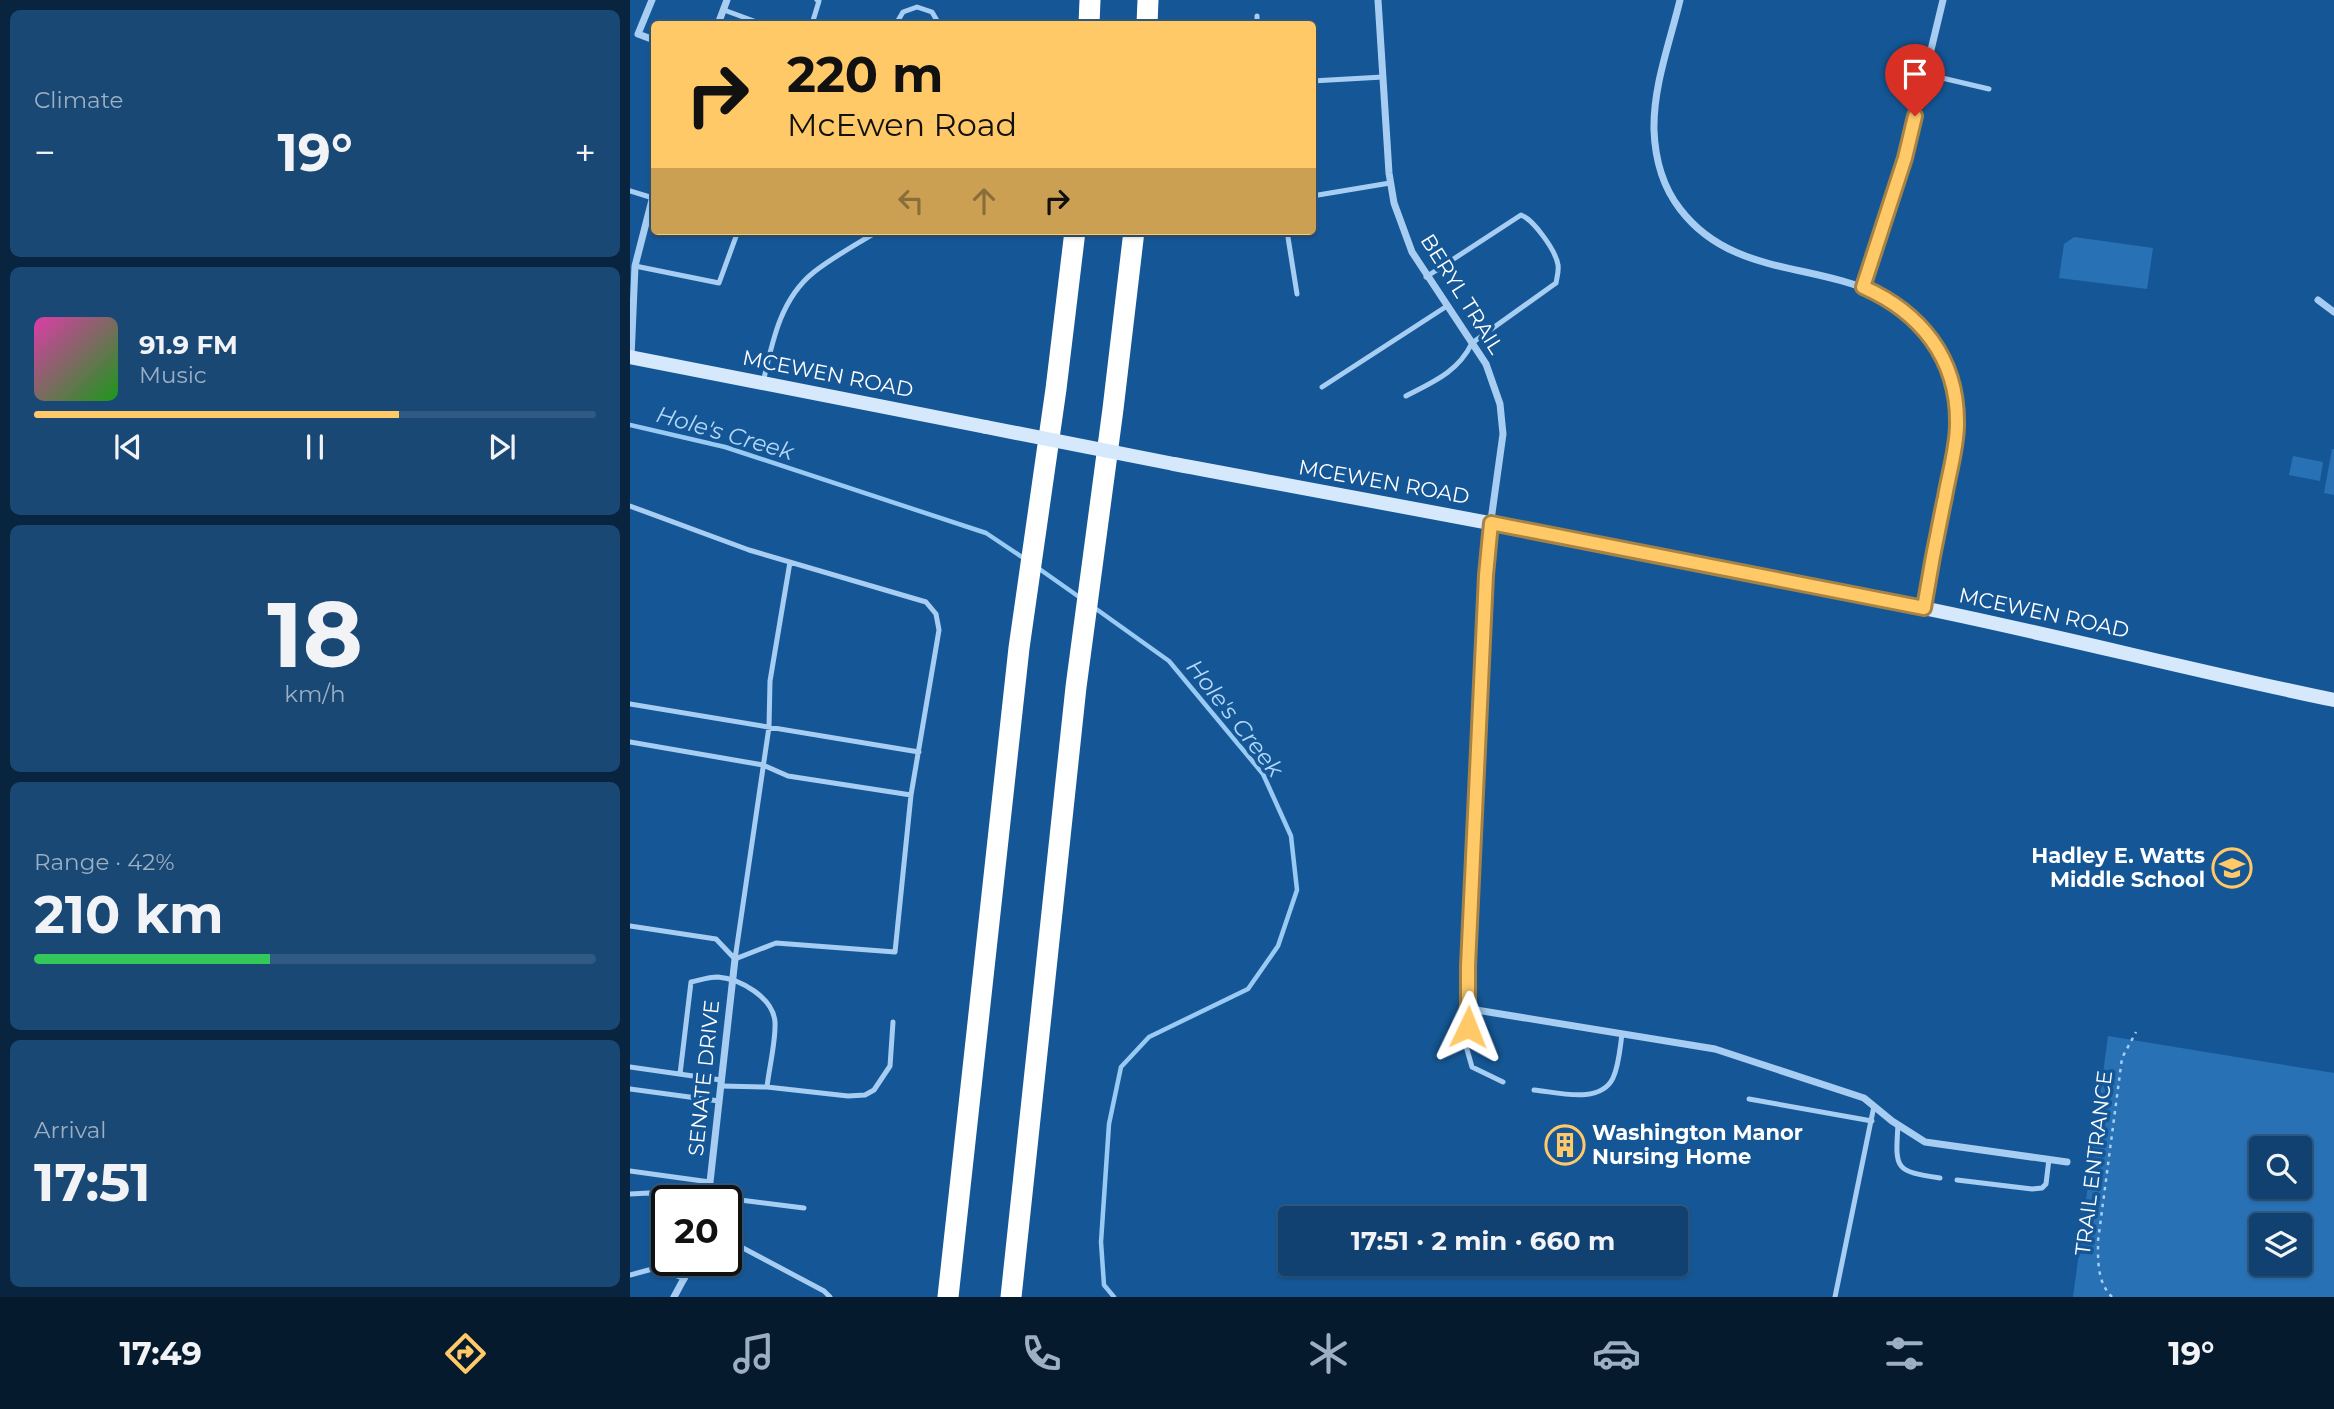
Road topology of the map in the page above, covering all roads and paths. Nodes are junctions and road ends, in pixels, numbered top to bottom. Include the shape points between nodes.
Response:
1 (652, 0) edge
2 (727, 0) edge
3 (817, 0) edge
4 (1090, 0) edge
5 (1148, 0) edge
6 (1378, 0) edge
7 (1680, 0) edge
8 (1943, 0) edge
9 (724, 10) junction
10 (1257, 16) dead end
11 (719, 21) edge
12 (754, 21) edge
13 (813, 21) edge
14 (898, 21) edge
15 (937, 21) edge
16 (1089, 21) edge
17 (1147, 21) edge
18 (1257, 21) edge
19 (651, 39) edge
20 (1925, 74) junction
21 (1383, 77) junction
22 (1316, 81) edge
23 (1989, 89) dead end
24 (1390, 183) junction
25 (630, 191) edge
26 (651, 194) edge
27 (1316, 195) edge
28 (651, 206) edge
29 (737, 235) edge
30 (872, 235) edge
31 (1074, 235) edge
32 (1134, 235) edge
33 (1288, 235) edge
34 (635, 266) junction
35 (632, 275) edge
36 (1426, 277) junction
37 (1863, 287) junction
38 (1297, 294) dead end
39 (2318, 300) dead end
40 (1447, 306) junction
41 (2334, 312) edge
42 (1472, 343) junction
43 (631, 357) edge
44 (763, 383) junction
45 (1322, 387) dead end
46 (1406, 396) dead end
47 (630, 506) edge
48 (1491, 523) junction
49 (790, 562) junction
50 (1924, 608) junction
51 (2334, 700) edge
52 (630, 704) edge
53 (769, 727) junction
54 (630, 742) edge
55 (919, 752) junction
56 (763, 765) junction
57 (911, 796) junction
58 (630, 926) edge
59 (735, 959) junction
60 (733, 979) junction
61 (1469, 1009) junction
62 (893, 1022) dead end
63 (2136, 1032) dead end
64 (1622, 1034) junction
65 (630, 1067) edge
66 (680, 1074) junction
67 (1503, 1082) dead end
68 (721, 1083) junction
69 (767, 1087) junction
70 (630, 1089) edge
71 (1534, 1090) dead end
72 (1749, 1099) dead end
73 (719, 1101) junction
74 (1874, 1106) junction
75 (1872, 1121) junction
76 (1898, 1125) junction
77 (2049, 1159) junction
78 (2067, 1161) dead end
79 (630, 1171) edge
80 (1940, 1178) dead end
81 (1957, 1180) dead end
82 (710, 1182) junction
83 (710, 1185) edge
84 (651, 1193) edge
85 (630, 1194) edge
86 (742, 1203) edge
87 (804, 1209) dead end
88 (742, 1248) edge
89 (630, 1275) edge
90 (686, 1276) edge
91 (685, 1279) junction
92 (674, 1297) edge
93 (830, 1297) edge
94 (948, 1297) edge
95 (1011, 1297) edge
96 (1835, 1297) edge
97 (2112, 1297) edge

1 - 19 street via 638,34
2 - 9 street
3 - 13 lane
4 - 16 highway
5 - 17 highway
6 - 21 street, BERYL TRAIL
7 - 37 street via 1659,84 1654,128 1661,172 1676,204 1702,233 1736,253
8 - 20 street
9 - 11 street
9 - 12 lane
10 - 18 lane
14 - 15 lane via 903,12 917,7 932,12
20 - 23 lane
20 - 37 street via 1905,158
21 - 22 lane
21 - 24 street, BERYL TRAIL
24 - 27 lane
24 - 36 street, BERYL TRAIL via 1401,228
25 - 26 lane
28 - 34 street
29 - 34 lane via 719,284
30 - 44 lane via 813,272 800,287 777,327
31 - 94 highway via 1019,648
32 - 95 highway via 1076,687
33 - 38 lane
34 - 35 street
35 - 43 street
36 - 40 street, BERYL TRAIL
36 - 42 lane via 1521,215 1537,227 1558,262 1556,283
37 - 50 street via 1900,306 1929,335 1950,374 1956,402 1955,444
39 - 41 street
40 - 42 street, BERYL TRAIL
40 - 45 lane
42 - 46 lane via 1465,358 1442,378
42 - 48 street, BERYL TRAIL via 1486,364 1500,404 1502,456
43 - 44 street, MCEWEN ROAD
44 - 48 street, MCEWEN ROAD, bridge
47 - 49 lane
48 - 50 street, MCEWEN ROAD
48 - 61 street, BERYL TRAIL
49 - 53 lane via 770,681
49 - 55 lane via 926,602 936,614 939,630
50 - 51 street, MCEWEN ROAD
52 - 53 lane
53 - 55 lane
53 - 56 lane
54 - 56 lane
55 - 57 lane
56 - 57 lane via 788,776
56 - 59 lane
57 - 59 lane via 895,952 776,943
58 - 59 lane via 716,939
59 - 60 street, SENATE DRIVE
60 - 66 lane via 691,982
60 - 68 street, SENATE DRIVE
60 - 69 lane via 759,995 775,1021
61 - 64 street
61 - 67 lane via 1466,1046 1472,1067
62 - 69 lane via 890,1066 874,1090 865,1095
63 - 97 path, TRAIL ENTRANCE via 2122,1058 2098,1241 2098,1269
64 - 71 lane via 1612,1082 1600,1091 1589,1095
64 - 74 street via 1715,1049 1864,1098
65 - 66 lane
66 - 68 lane
68 - 69 lane
68 - 73 street, SENATE DRIVE
70 - 73 lane
72 - 75 lane
73 - 82 street, SENATE DRIVE
74 - 75 lane
74 - 76 street
75 - 96 lane
76 - 77 street via 1925,1142
76 - 80 lane via 1896,1157 1903,1169
77 - 78 street
77 - 81 lane via 2042,1188
79 - 82 lane
82 - 83 street, SENATE DRIVE
84 - 85 lane
86 - 87 lane
88 - 93 lane
89 - 91 lane via 656,1268
90 - 91 street
91 - 92 street

